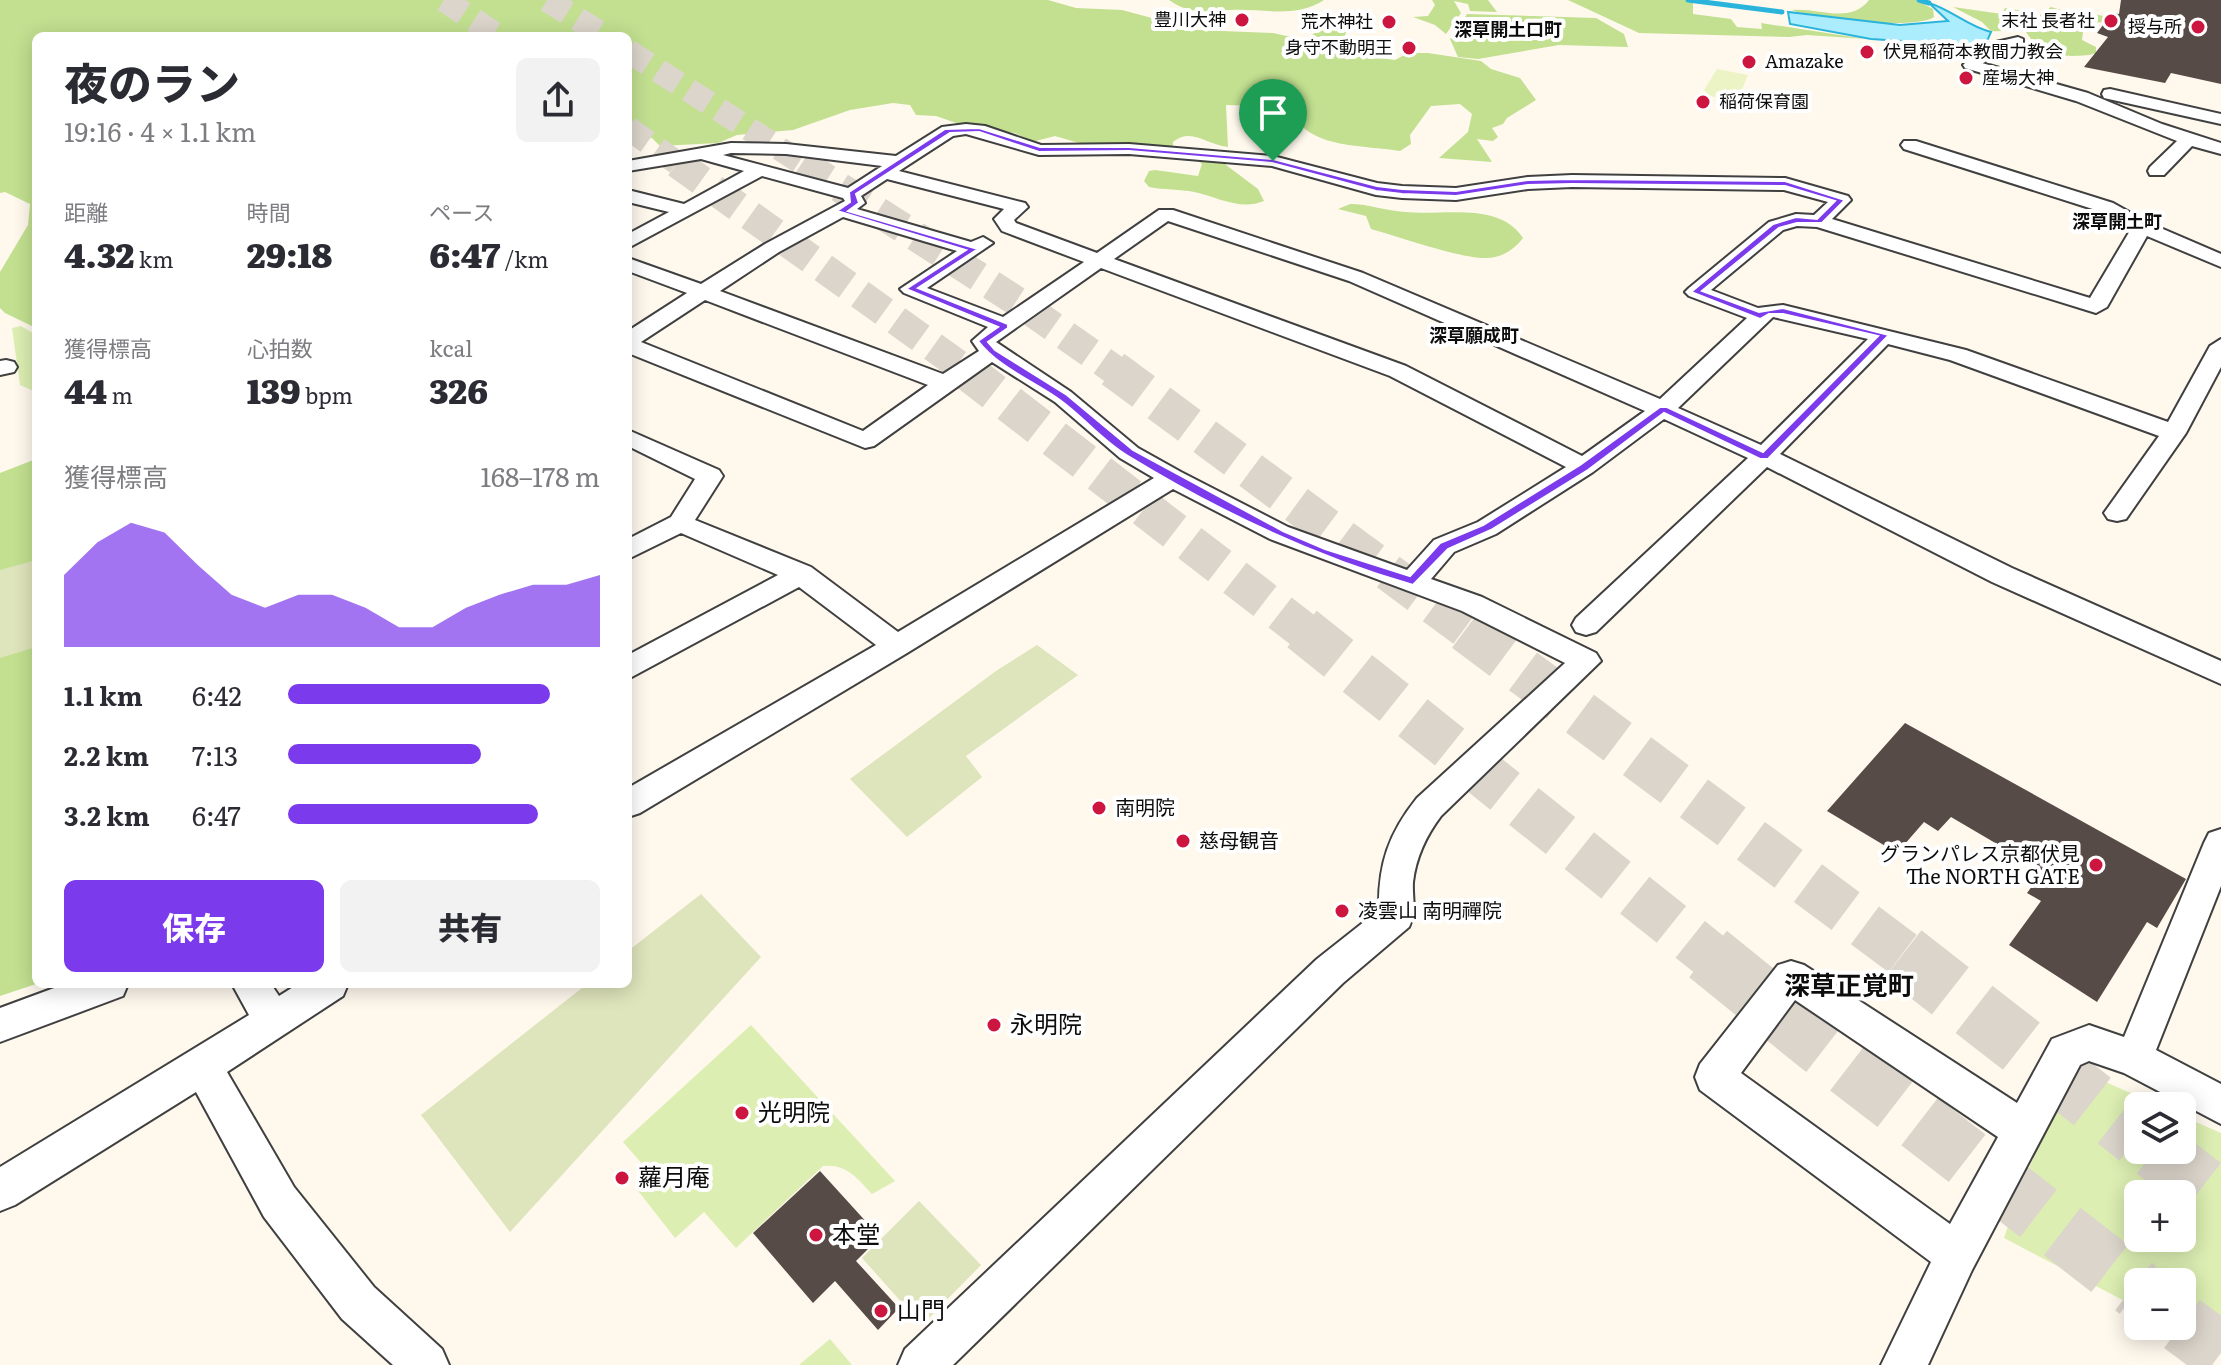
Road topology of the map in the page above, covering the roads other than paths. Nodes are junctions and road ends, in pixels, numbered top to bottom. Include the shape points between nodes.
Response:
1 (2018, 42) dead end
2 (2082, 97) junction
3 (2221, 119) edge
4 (2189, 139) junction
5 (1910, 145) dead end
6 (2221, 149) edge
7 (701, 152) junction
8 (632, 165) edge
9 (890, 167) junction
10 (760, 170) junction
11 (2157, 171) dead end
12 (632, 197) edge
13 (846, 202) junction
14 (687, 210) junction
15 (1819, 221) junction
16 (1009, 227) junction
17 (2142, 227) junction
18 (632, 240) edge
19 (973, 249) junction
20 (2219, 258) edge
21 (1099, 260) junction
22 (632, 266) edge
23 (705, 293) junction
24 (1760, 316) junction
25 (1005, 326) junction
26 (1885, 335) junction
27 (632, 340) edge
28 (632, 345) edge
29 (2221, 346) edge
30 (992, 352) junction
31 (945, 383) junction
32 (1663, 409) junction
33 (2174, 433) junction
34 (632, 439) edge
35 (1764, 456) junction
36 (1584, 467) junction
37 (1172, 478) junction
38 (2117, 513) dead end
39 (680, 523) junction
40 (632, 543) edge
41 (801, 574) junction
42 (1413, 581) junction
43 (1586, 625) dead end
44 (897, 646) junction
45 (632, 666) edge
46 (2221, 673) edge
47 (632, 802) edge
48 (2221, 843) edge
49 (99, 988) edge
50 (253, 988) edge
51 (324, 988) edge
52 (275, 1022) junction
53 (0, 1025) edge
54 (2134, 1058) junction
55 (203, 1066) junction
56 (2221, 1105) edge
57 (2024, 1131) junction
58 (0, 1190) edge
59 (1957, 1255) junction
60 (925, 1363) edge
61 (426, 1365) edge
62 (1904, 1365) edge

1 - 2 street via 1989,48 1971,65
2 - 3 street via 2104,92
2 - 4 street
4 - 6 street
4 - 11 street
5 - 17 street via 2106,207
7 - 8 street
7 - 9 street via 786,149
7 - 10 street
9 - 13 street
9 - 15 street via 948,131 979,130 1039,150 1129,149 1273,161 1402,192 1456,194 1572,181 1785,184 1841,200
9 - 16 street via 1018,207 1004,219
10 - 13 street
10 - 14 street
12 - 14 street
13 - 19 street
13 - 23 street
14 - 18 street
15 - 17 street via 2096,307
15 - 24 street via 1776,226 1696,292
16 - 19 street
16 - 21 street
17 - 20 street
19 - 25 street via 911,289
21 - 25 street
21 - 32 street via 1166,214 1356,277
21 - 36 street via 1398,371
22 - 23 street
23 - 27 street
23 - 31 street
24 - 26 street via 1783,311
24 - 32 street
25 - 30 street via 983,341
26 - 33 street via 1958,355
26 - 35 street
28 - 31 street via 865,441
29 - 33 street
30 - 31 street
30 - 37 street via 1063,397 1129,453
32 - 35 street
32 - 36 street
33 - 38 street
34 - 39 street via 710,476
35 - 43 street
35 - 46 street via 2002,575
36 - 42 street via 1487,528 1444,546
37 - 42 street via 1321,551
37 - 44 street
39 - 40 street
39 - 41 street
41 - 44 street
41 - 45 street
42 - 60 street via 1586,661 1440,796 1409,833 1396,882 1397,916 1330,971
44 - 47 street
48 - 54 street
49 - 53 street
50 - 52 street
51 - 52 street
52 - 55 street
54 - 56 street
54 - 57 street via 2089,1043 2066,1052
55 - 58 street
55 - 61 street via 279,1202 358,1303
57 - 59 street
57 - 59 street via 1791,977 1714,1077
59 - 62 street

